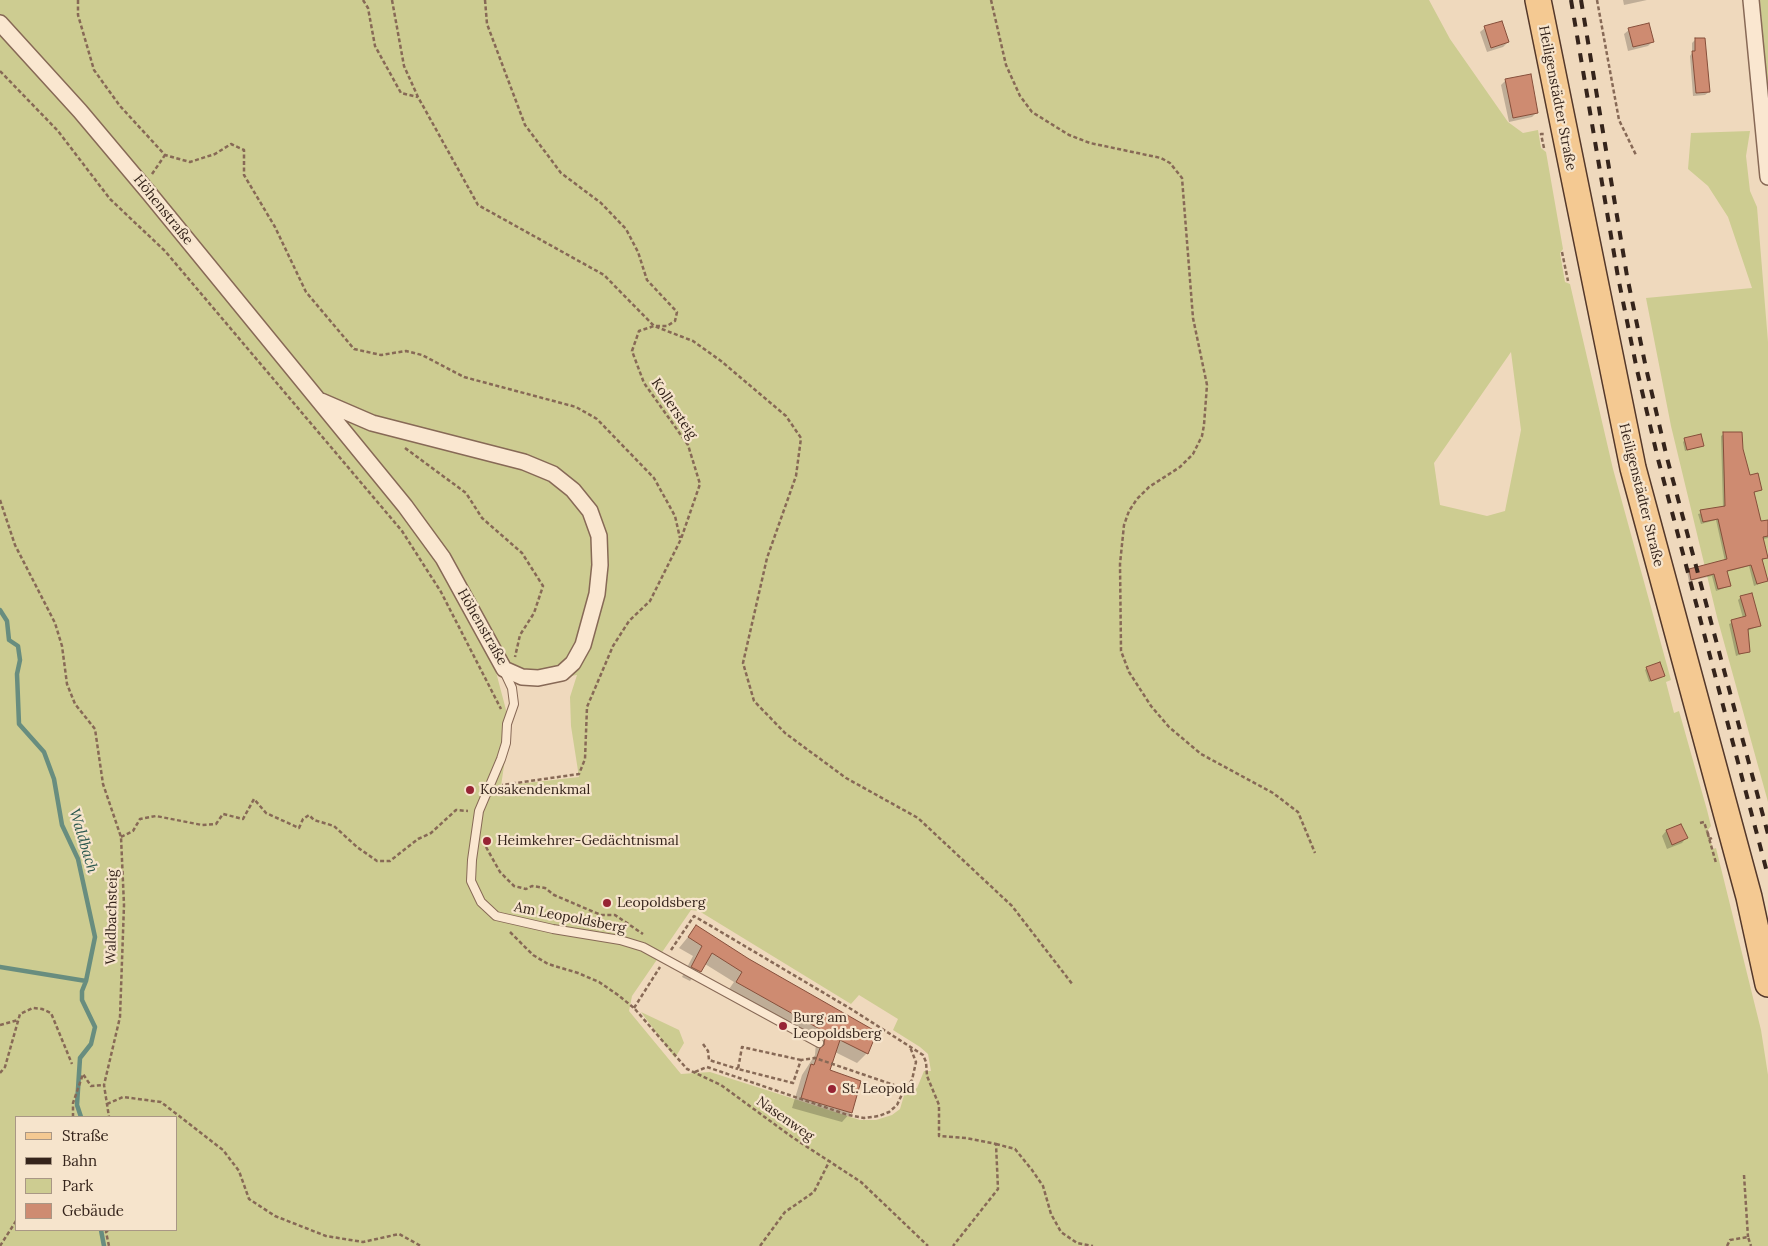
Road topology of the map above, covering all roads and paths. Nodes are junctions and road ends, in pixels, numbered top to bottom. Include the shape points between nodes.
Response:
1 (78, 0) edge
2 (363, 0) edge
3 (392, 0) edge
4 (485, 0) edge
5 (991, 0) edge
6 (1538, 0) edge
7 (1596, 0) edge
8 (1751, 0) edge
9 (0, 23) edge
10 (0, 71) edge
11 (418, 97) junction
12 (1544, 134) dead end
13 (1544, 148) dead end
14 (165, 155) junction
15 (1636, 155) dead end
16 (1768, 176) edge
17 (149, 193) junction
18 (1562, 252) dead end
19 (1568, 281) dead end
20 (654, 326) junction
21 (321, 401) junction
22 (398, 445) dead end
23 (0, 500) edge
24 (681, 539) junction
25 (504, 669) junction
26 (507, 724) junction
27 (490, 786) junction
28 (479, 811) junction
29 (1700, 823) dead end
30 (1707, 831) dead end
31 (121, 837) junction
32 (474, 845) junction
33 (1713, 849) dead end
34 (1315, 853) dead end
35 (1716, 863) dead end
36 (496, 916) junction
37 (689, 920) dead end
38 (646, 936) dead end
39 (1768, 984) edge
40 (1073, 985) dead end
41 (18, 1020) junction
42 (0, 1025) edge
43 (820, 1043) dead end
44 (703, 1044) dead end
45 (910, 1045) junction
46 (801, 1060) junction
47 (72, 1064) dead end
48 (738, 1070) junction
49 (695, 1072) junction
50 (0, 1073) edge
51 (104, 1085) junction
52 (894, 1085) dead end
53 (107, 1104) junction
54 (72, 1116) edge
55 (109, 1116) edge
56 (996, 1144) junction
57 (830, 1160) junction
58 (1744, 1175) dead end
59 (15, 1223) edge
60 (107, 1231) edge
61 (1748, 1237) junction
62 (0, 1246) edge
63 (109, 1246) edge
64 (420, 1246) edge
65 (760, 1246) edge
66 (928, 1246) edge
67 (953, 1246) edge
68 (1093, 1246) edge
69 (1727, 1246) edge
70 (1750, 1246) edge

1 - 14 path via 78,16 94,70 120,106
2 - 11 path via 368,8 376,46 401,93
3 - 11 path via 404,66
4 - 20 path, Kollersteig via 487,24 525,125 561,173 601,203 626,229 647,280 677,312 675,321 667,326
5 - 34 path via 1006,65 1020,96 1032,112 1090,143 1161,158 1170,163 1182,178 1193,318 1207,384 1204,425 1193,454 1137,499 1124,525 1120,564 1120,651 1129,672 1169,727 1201,754 1273,793 1298,812
6 - 39 main road, Heiligenstädter Straße via 1633,468 1749,897
7 - 15 path via 1619,120
8 - 16 street
9 - 17 street, Höhenstraße
10 - 26 path via 58,131 110,199 166,251 402,531 441,592
11 - 20 path via 478,205 604,275
12 - 13 path via 1541,134
14 - 17 path via 153,170
14 - 24 path via 190,162 215,154 231,144 244,150 244,175 275,227 306,292 354,349 381,354 406,351 422,355 464,377 576,407 597,419 654,478 675,516
17 - 21 street, Höhenstraße
18 - 19 path
20 - 24 path, Kollersteig via 639,331 632,351 644,383 688,445 700,484
20 - 40 path via 693,341 722,361 786,416 801,438 796,476 767,558 743,663 754,701 785,733 846,778 918,818 1012,906
21 - 25 street, Höhenstraße via 406,506 443,558
21 - 25 street, Höhenstraße via 372,423 524,462 553,474 573,490 590,511 599,536 600,565 597,594 583,645 573,663 562,673 538,678 522,677
22 - 25 path via 466,493 482,518 522,553 543,586 534,613 520,634 516,655
23 - 31 path, Waldbachsteig via 15,545 55,623 67,684 95,728 103,784
24 - 27 path, Kollersteig via 650,601 630,621 613,646 586,707 585,759 579,774
25 - 26 lane, Am Leopoldsberg via 514,704
26 - 27 lane, Am Leopoldsberg via 506,743
27 - 28 lane, Am Leopoldsberg
28 - 31 path via 456,810 431,833 390,861 377,860 334,826 314,820 309,815 303,819 300,828 266,813 254,800 243,819 224,814 216,824 202,825 156,816 140,819 133,831
28 - 32 lane, Am Leopoldsberg
29 - 30 path via 1704,822
31 - 51 path, Waldbachsteig via 124,905 120,1017
32 - 36 lane, Am Leopoldsberg via 471,881 474,891
32 - 38 path via 486,846 500,872 514,886 545,888 601,915 616,916
33 - 35 path
36 - 43 lane, Am Leopoldsberg via 643,947
36 - 49 path, Nasenweg via 533,955 548,964 599,982 634,1008 681,1064
37 - 45 path via 694,916
41 - 42 path
41 - 47 path via 20,1014 32,1008 51,1013
41 - 50 path via 6,1067
44 - 48 path via 709,1060
45 - 49 path via 916,1062 912,1080 897,1105 879,1116 864,1118 707,1068
45 - 56 path via 923,1055 927,1076 939,1105 940,1136
46 - 48 path via 793,1083
46 - 48 path via 742,1047
46 - 52 path via 815,1058
49 - 57 path, Nasenweg via 721,1085 792,1137
51 - 53 path, Waldbachsteig
51 - 54 path via 91,1086 83,1074
53 - 55 path, Waldbachsteig
53 - 64 path via 123,1097 161,1102 223,1150 239,1171 250,1199 275,1216 326,1236 363,1242 399,1234
56 - 67 path via 998,1189
56 - 68 path via 1015,1148 1032,1170 1043,1186 1062,1232 1077,1242
57 - 65 path via 814,1192 785,1212
57 - 66 path, Nasenweg via 861,1182
58 - 61 path
59 - 62 path
60 - 63 path
61 - 69 path via 1730,1240
61 - 70 path

